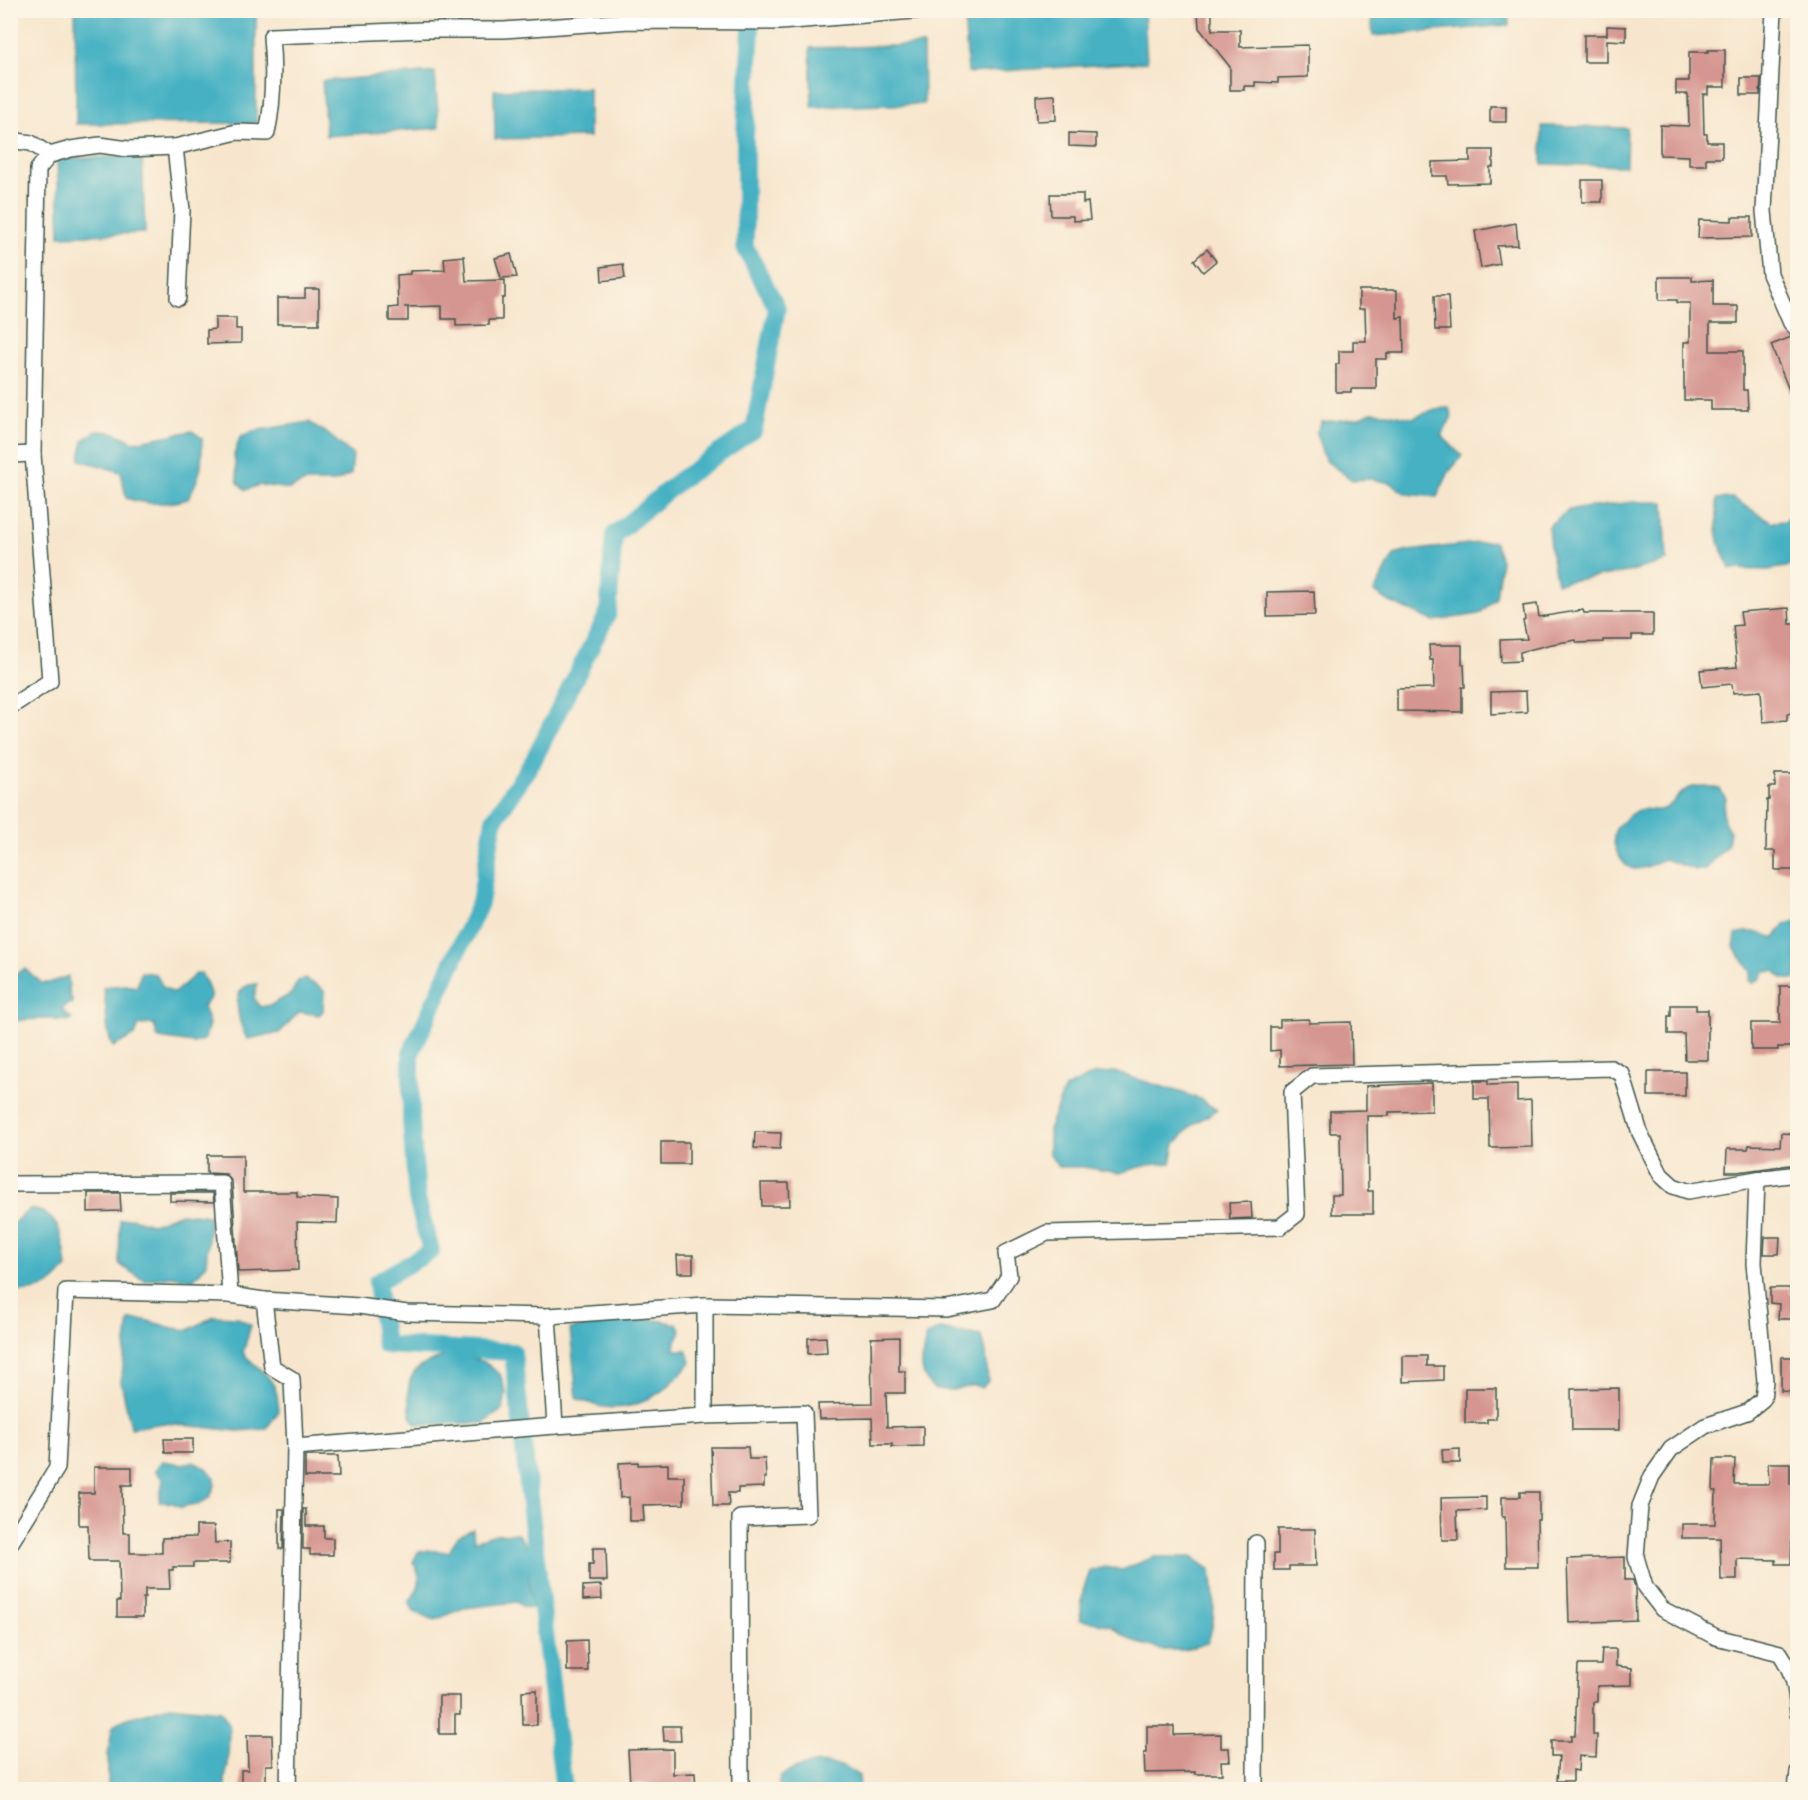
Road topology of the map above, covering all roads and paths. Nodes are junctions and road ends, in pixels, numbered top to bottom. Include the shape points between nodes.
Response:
1 (925, 10) edge
2 (1774, 10) edge
3 (10, 140) edge
4 (175, 147) junction
5 (50, 155) junction
6 (178, 298) dead end
7 (1797, 330) edge
8 (33, 454) junction
9 (10, 455) edge
10 (10, 707) edge
11 (1797, 1174) edge
12 (1757, 1179) junction
13 (10, 1184) edge
14 (230, 1294) junction
15 (264, 1300) junction
16 (705, 1305) junction
17 (548, 1316) junction
18 (705, 1416) junction
19 (555, 1426) junction
20 (295, 1446) junction
21 (1256, 1543) dead end
22 (10, 1544) edge
23 (1797, 1714) edge
24 (1797, 1767) edge
25 (1797, 1772) edge
26 (288, 1790) edge
27 (741, 1790) edge
28 (1255, 1790) edge
29 (1796, 1790) edge

1 - 4 street via 780,22 629,21 504,30 271,36 273,107 267,133 237,132
2 - 7 street via 1764,210 1770,274
3 - 5 street via 31,143
4 - 5 street via 128,149 100,145
4 - 6 street via 182,210
5 - 8 street via 38,169
8 - 9 street
8 - 10 street via 50,681
11 - 12 street
12 - 16 street via 1688,1191 1673,1186 1661,1175 1640,1133 1622,1074 1611,1068 1312,1076 1292,1092 1297,1214 1280,1227 1047,1233 1006,1253 1009,1276 993,1300 946,1309
12 - 23 street via 1754,1263 1765,1381 1763,1399 1747,1412 1705,1426 1671,1449 1652,1476 1640,1506 1636,1557 1645,1587 1662,1610 1716,1637 1780,1653 1791,1669
13 - 14 street via 222,1183
14 - 15 street
14 - 22 street via 66,1291 57,1468
15 - 17 street via 407,1313
15 - 20 street via 272,1367 292,1379
16 - 17 street
16 - 18 street
17 - 19 street
18 - 19 street
18 - 27 street via 804,1413 808,1515 740,1518
19 - 20 street
20 - 26 street
21 - 28 street
24 - 25 street
25 - 29 street

